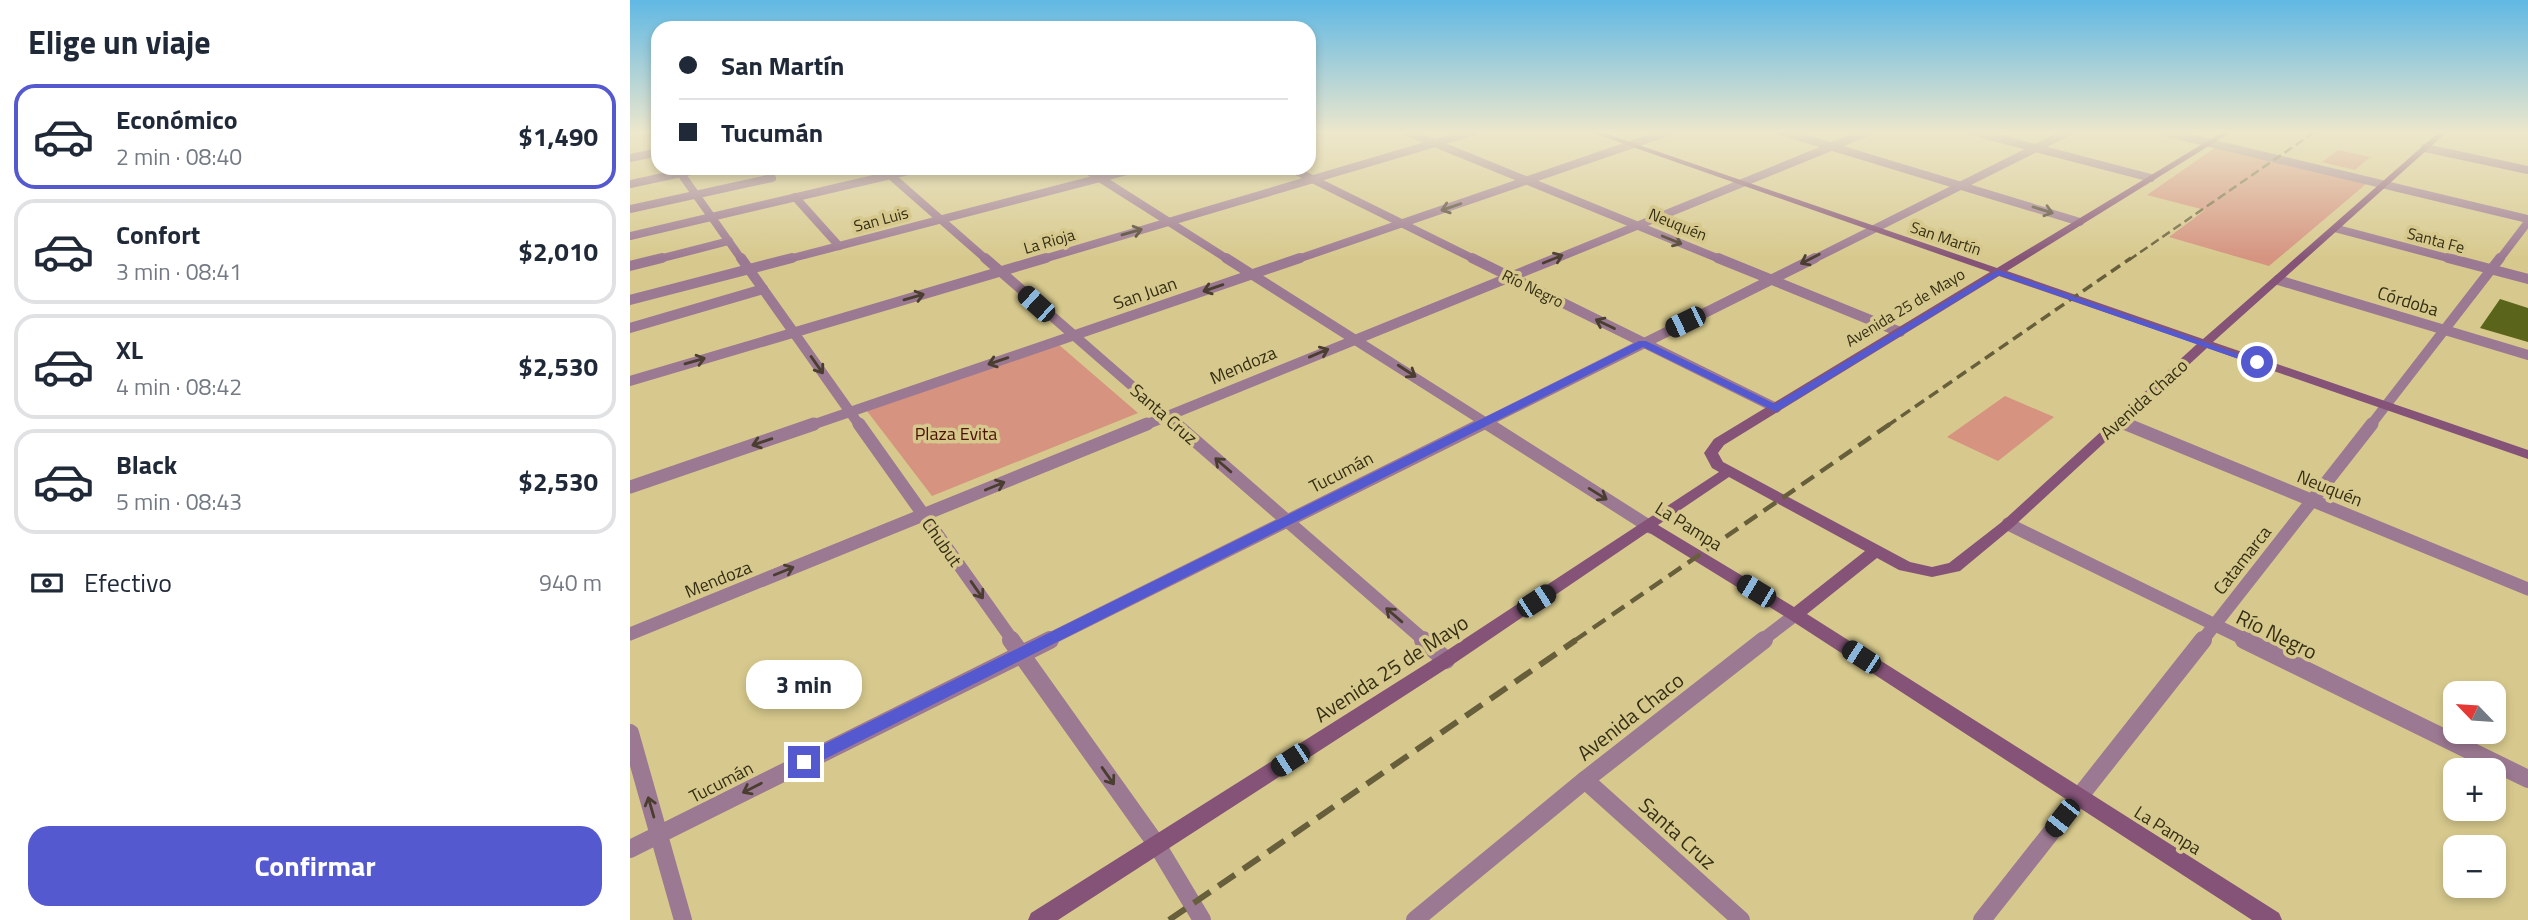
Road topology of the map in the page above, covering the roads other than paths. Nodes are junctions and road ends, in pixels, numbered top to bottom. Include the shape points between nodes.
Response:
1 (1330, 174) edge
2 (1510, 174) edge
3 (1543, 174) edge
4 (1716, 174) edge
5 (1763, 174) edge
6 (1923, 174) edge
7 (1982, 174) edge
8 (2135, 174) edge
9 (2158, 174) edge
10 (2342, 174) edge
11 (2395, 174) edge
12 (664, 175) edge
13 (682, 175) edge
14 (890, 175) joint
15 (1095, 175) edge
16 (1112, 175) edge
17 (1305, 175) edge
18 (772, 178) dead end
19 (1100, 178) junction
20 (2151, 178) junction
21 (1313, 179) junction
22 (1525, 180) junction
23 (1741, 183) junction
24 (630, 184) edge
25 (2384, 184) junction
26 (1959, 185) junction
27 (696, 194) junction
28 (795, 197) junction
29 (630, 209) edge
30 (712, 217) junction
31 (938, 220) junction
32 (2528, 220) edge
33 (1170, 221) junction
34 (2080, 222) junction
35 (1402, 224) junction
36 (1636, 225) junction
37 (1871, 229) junction
38 (2338, 229) junction
39 (630, 236) edge
40 (729, 241) junction
41 (838, 246) junction
42 (630, 266) edge
43 (749, 269) junction
44 (2493, 270) junction
45 (1000, 271) junction
46 (1998, 272) junction
47 (1254, 274) junction
48 (1508, 276) junction
49 (1769, 279) junction
50 (2528, 279) edge
51 (2278, 280) junction
52 (763, 289) junction
53 (630, 300) edge
54 (630, 328) edge
55 (2442, 329) junction
56 (794, 332) junction
57 (1899, 332) junction
58 (1072, 336) junction
59 (1355, 338) junction
60 (1643, 343) junction
61 (2205, 344) junction
62 (2528, 355) edge
63 (630, 381) edge
64 (2385, 406) junction
65 (1776, 408) junction
66 (850, 411) junction
67 (1167, 416) junction
68 (2119, 421) junction
69 (1484, 422) junction
70 (2528, 455) edge
71 (1729, 471) junction
72 (630, 487) edge
73 (2313, 500) junction
74 (923, 515) junction
75 (1286, 521) junction
76 (2008, 524) junction
77 (1650, 527) junction
78 (1876, 551) junction
79 (2528, 589) edge
80 (1795, 615) junction
81 (2214, 626) junction
82 (630, 634) edge
83 (1021, 653) junction
84 (1446, 660) junction
85 (630, 733) edge
86 (2528, 779) edge
87 (1585, 780) junction
88 (2078, 797) junction
89 (659, 834) junction
90 (1157, 845) junction
91 (630, 849) edge
92 (683, 920) edge
93 (1039, 920) edge
94 (1202, 920) edge
95 (1415, 920) edge
96 (1741, 920) edge
97 (1982, 920) edge
98 (2271, 920) edge

1 - 21 street, La Rioja
2 - 22 street, Neuquén
3 - 22 street, San Juan
4 - 23 street, San Martín
5 - 23 street, Mendoza
6 - 26 street
7 - 26 street, Tucumán
8 - 20 street
9 - 20 street, Avenida 25 de Mayo
10 - 25 street
11 - 25 street, Avenida Chaco
12 - 24 street
13 - 27 street, Chubut
14 - 28 street
14 - 31 street, Santa Cruz
15 - 19 street, La Pampa
16 - 19 street, San Luis
17 - 21 street, Río Negro
18 - 27 street
19 - 31 street, San Luis
19 - 33 street, La Pampa
20 - 34 street, Avenida 25 de Mayo
21 - 33 street, La Rioja
21 - 35 street, Río Negro
22 -> 35 street, San Juan
22 - 36 street, Neuquén
23 - 36 street, Mendoza
23 - 37 street, San Martín
25 - 32 street
25 - 38 street, Avenida Chaco
26 -> 34 street
26 - 37 street, Tucumán
27 - 29 street
27 - 30 street, Chubut
28 - 30 street
28 - 41 street
30 - 39 street
30 - 40 street, Chubut
31 - 41 street, San Luis
31 - 45 street, Santa Cruz
32 - 44 street, Catamarca
45 -> 33 street, La Rioja
33 - 47 street, La Pampa
34 - 46 street, Avenida 25 de Mayo
35 - 47 street, San Juan
35 - 48 street, Río Negro
48 -> 36 street, Mendoza
36 -> 49 street, Neuquén
37 - 46 street, San Martín
37 -> 49 street, Tucumán
38 - 44 street, Santa Fe
38 - 51 street, Avenida Chaco
40 - 42 street
40 - 43 street, Chubut
41 - 43 street, San Luis
43 - 52 street, Chubut
43 - 53 street, San Luis
44 - 50 street, Santa Fe
44 - 55 street, Catamarca
56 -> 45 street, La Rioja
45 - 58 street, Santa Cruz
46 - 57 street, Avenida 25 de Mayo
46 - 61 street, San Martín
47 -> 58 street, San Juan
47 - 59 street, La Pampa
48 - 59 street, Mendoza
60 -> 48 street, Río Negro
49 - 57 street, Neuquén
49 - 60 street, Tucumán
51 - 55 street, Córdoba
51 - 61 street, Avenida Chaco
52 - 54 street
52 - 56 street, Chubut
55 - 62 street, Córdoba
55 - 64 street, Catamarca
63 -> 56 street, La Rioja
56 -> 66 street, Chubut
57 - 65 street, Avenida 25 de Mayo
58 -> 66 street, San Juan
58 - 67 street, Santa Cruz
67 -> 59 street, Mendoza
59 -> 69 street, La Pampa
60 - 65 street, Río Negro
60 - 69 street, Tucumán
61 - 64 street, San Martín
61 - 68 street, Avenida Chaco
64 - 70 street, San Martín
64 - 73 street, Catamarca
65 - 71 street, Avenida 25 de Mayo via 1719,442 1711,453 1717,465
66 -> 72 street, San Juan
66 - 74 street, Chubut
74 -> 67 street, Mendoza
75 -> 67 street, Santa Cruz
68 - 73 street, Neuquén
68 - 76 street, Avenida Chaco
69 - 75 street, Tucumán
69 -> 77 street, La Pampa
71 - 77 street, Avenida 25 de Mayo
71 - 78 street
73 - 79 street, Neuquén
73 - 81 street, Catamarca
82 -> 74 street, Mendoza
74 -> 83 street, Chubut
75 - 83 street, Tucumán
84 -> 75 street, Santa Cruz
76 - 78 street, Avenida Chaco via 1954,567 1931,572 1905,566
76 - 81 street, Río Negro
77 - 80 street, La Pampa
77 - 84 street, Avenida 25 de Mayo
78 - 80 street, Avenida Chaco
80 - 87 street, Avenida Chaco
80 - 88 street, La Pampa
81 - 86 street, Río Negro
81 - 88 street, Catamarca
83 -> 89 street, Tucumán
83 -> 90 street, Chubut
84 - 90 street, Avenida 25 de Mayo
89 -> 85 street
87 - 95 street, Avenida Chaco
87 - 96 street, Santa Cruz
88 - 97 street, Catamarca
88 - 98 street, La Pampa
89 - 91 street, Tucumán
89 - 92 street
90 - 93 street, Avenida 25 de Mayo
90 - 94 street, Chubut

